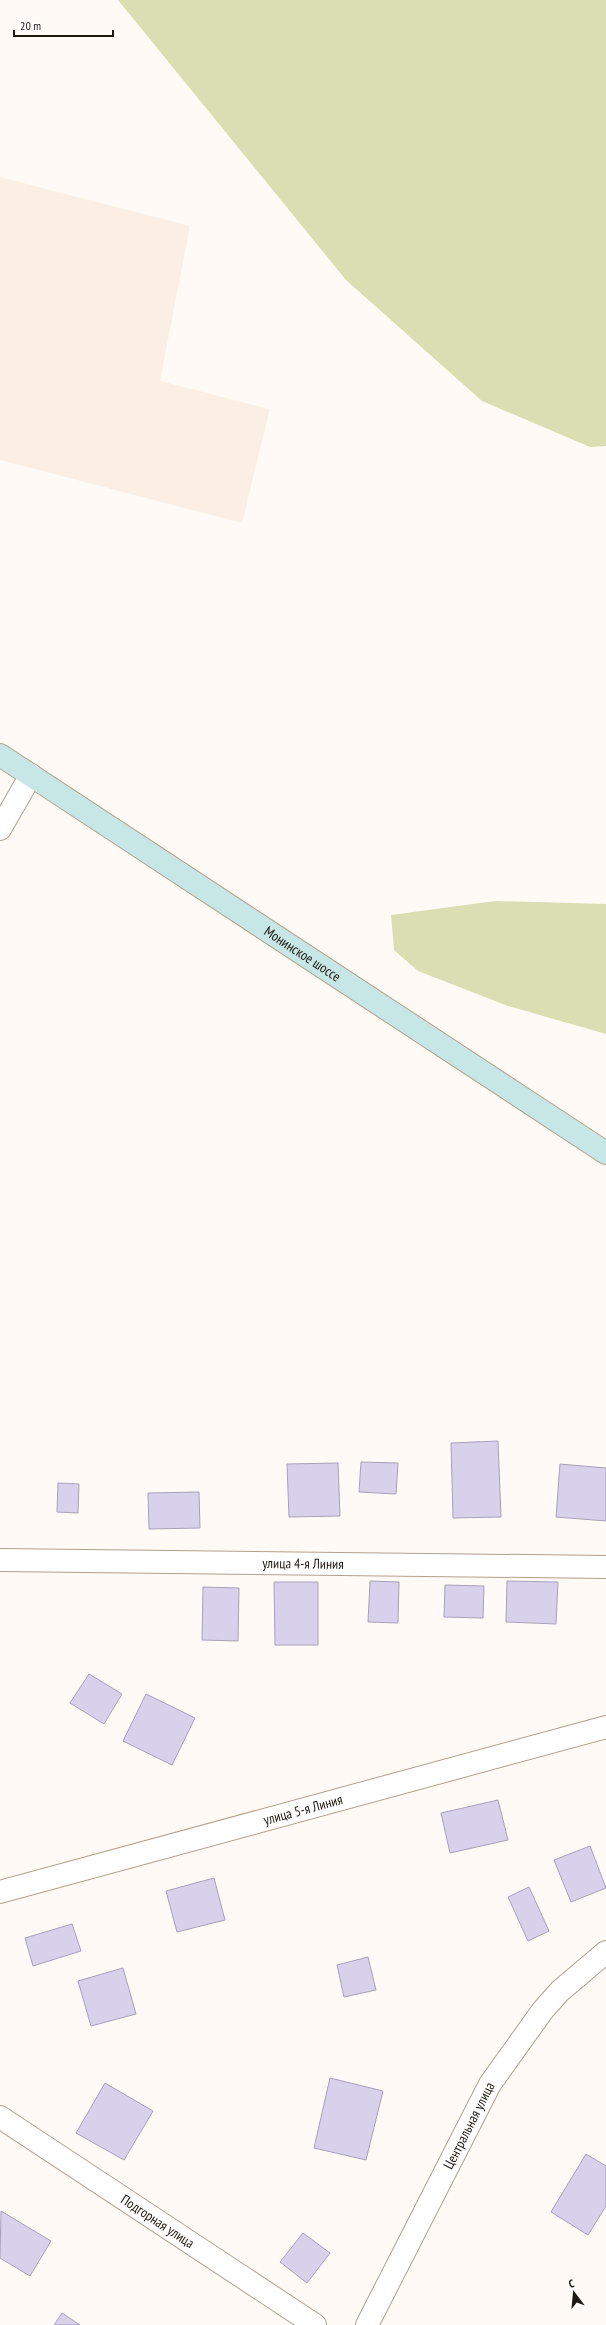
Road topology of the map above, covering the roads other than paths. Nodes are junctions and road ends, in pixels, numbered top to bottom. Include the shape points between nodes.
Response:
1 (0, 755) edge
2 (31, 775) junction
3 (0, 829) edge
4 (606, 1153) edge
5 (0, 1560) edge
6 (606, 1567) edge
7 (606, 1727) edge
8 (0, 1892) edge
9 (606, 1952) edge
10 (0, 2117) edge
11 (315, 2325) edge
12 (367, 2325) edge

1 - 2 main road, Монинское шоссе
2 - 3 street
2 - 4 main road, Монинское шоссе
5 - 6 street, улица 4-я Линия
7 - 8 street, улица 5-я Линия
9 - 12 street, Центральная улица via 566,1986 543,2010 490,2084
10 - 11 street, Подгорная улица

